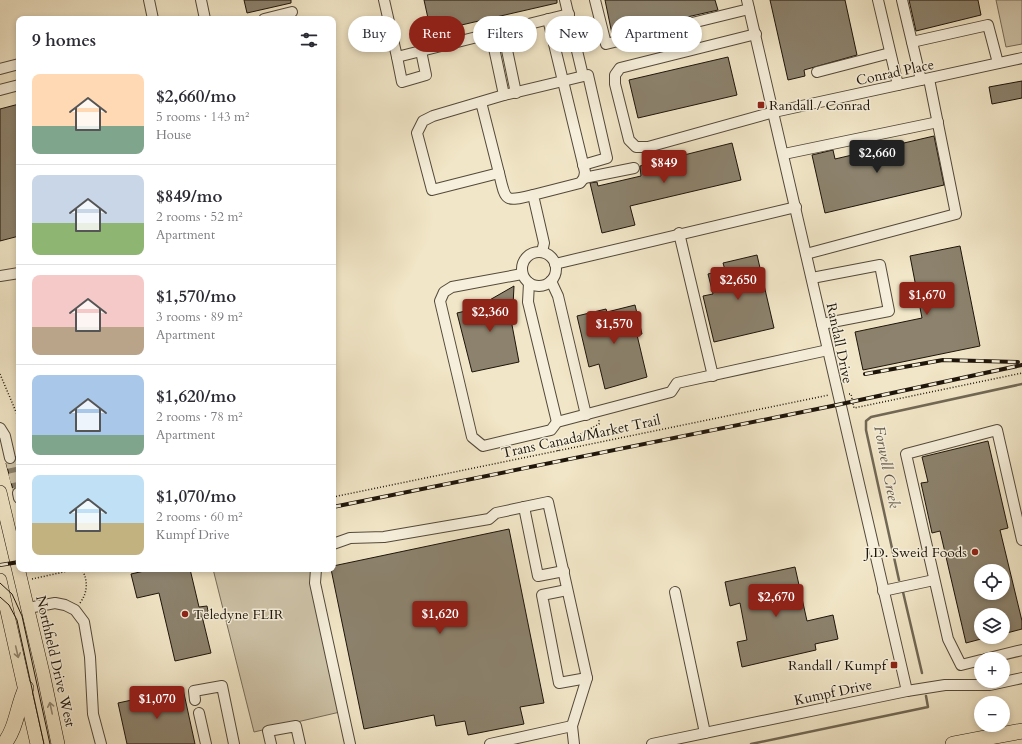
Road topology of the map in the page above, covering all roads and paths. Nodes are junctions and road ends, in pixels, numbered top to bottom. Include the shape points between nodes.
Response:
1 (149, 0) edge
2 (201, 0) edge
3 (384, 0) edge
4 (565, 0) edge
5 (595, 0) edge
6 (878, 0) edge
7 (902, 0) edge
8 (748, 4) edge
9 (292, 12) dead end
10 (569, 14) junction
11 (152, 16) edge
12 (204, 16) edge
13 (276, 16) edge
14 (562, 16) edge
15 (756, 34) junction
16 (912, 42) junction
17 (416, 52) edge
18 (420, 52) edge
19 (495, 52) edge
20 (507, 52) edge
21 (555, 52) edge
22 (890, 54) junction
23 (397, 57) junction
24 (1022, 58) edge
25 (998, 64) junction
26 (16, 65) edge
27 (0, 69) edge
28 (816, 72) dead end
29 (583, 76) junction
30 (925, 80) junction
31 (562, 81) junction
32 (898, 85) junction
33 (16, 86) edge
34 (0, 90) edge
35 (516, 93) junction
36 (504, 95) junction
37 (481, 102) junction
38 (774, 112) junction
39 (938, 122) junction
40 (784, 154) junction
41 (583, 165) junction
42 (634, 168) dead end
43 (499, 173) junction
44 (584, 178) junction
45 (533, 195) junction
46 (796, 207) junction
47 (679, 233) junction
48 (542, 252) junction
49 (806, 254) junction
50 (555, 264) junction
51 (16, 273) edge
52 (522, 274) junction
53 (0, 276) edge
54 (812, 278) junction
55 (551, 281) junction
56 (529, 283) junction
57 (822, 324) junction
58 (828, 350) junction
59 (1022, 373) edge
60 (0, 374) edge
61 (712, 376) junction
62 (832, 394) dead end
63 (851, 394) dead end
64 (599, 411) junction
65 (16, 412) edge
66 (586, 415) junction
67 (557, 422) junction
68 (0, 428) edge
69 (558, 451) junction
70 (10, 458) tunnel mouth
71 (0, 492) edge
72 (336, 496) edge
73 (524, 507) junction
74 (5, 539) edge
75 (1022, 540) edge
76 (336, 543) edge
77 (564, 571) junction
78 (64, 572) edge
79 (83, 572) edge
80 (316, 572) edge
81 (0, 580) edge
82 (30, 580) dead end
83 (934, 580) junction
84 (567, 590) junction
85 (883, 591) junction
86 (675, 592) dead end
87 (28, 608) junction
88 (75, 610) junction
89 (4, 616) edge
90 (1022, 650) edge
91 (1010, 653) edge
92 (974, 662) edge
93 (587, 678) junction
94 (1022, 678) edge
95 (26, 688) junction
96 (906, 691) junction
97 (195, 700) dead end
98 (199, 713) dead end
99 (572, 726) junction
100 (1022, 731) edge
101 (705, 733) junction
102 (4, 744) edge
103 (37, 744) edge
104 (58, 744) edge
105 (101, 744) edge
106 (206, 744) edge
107 (234, 744) edge
108 (270, 744) edge
109 (300, 744) edge
110 (350, 744) edge
111 (490, 744) edge
112 (574, 744) edge
113 (652, 744) edge
114 (953, 744) edge

1 - 11 street
2 - 12 street
3 - 23 street
4 - 10 street
5 - 8 street via 606,44
6 - 22 street
7 - 16 street
8 - 15 street, Randall Drive
9 - 13 street
10 - 14 street
10 - 29 street
15 - 38 street, Randall Drive
15 - 38 street, Conrad Place via 620,68 615,75 615,84 629,140 636,147 648,147
16 - 25 street via 988,25
16 - 30 street
17 - 23 street
18 - 23 street via 426,75 402,82
19 - 36 street
20 - 35 street
21 - 31 street
22 - 28 street
22 - 32 street
24 - 25 street, Conrad Place
25 - 30 street, Conrad Place
26 - 27 street
29 - 31 street
29 - 41 street via 588,75 607,158
30 - 32 street, Conrad Place
30 - 39 street
31 - 35 street
31 - 41 street
32 - 38 street, Conrad Place
33 - 34 street
35 - 36 street
36 - 37 street
37 - 43 street
37 - 43 street via 424,121 417,133 422,154 432,190
38 - 40 street, Randall Drive
39 - 40 street
39 - 49 street via 956,214
40 - 46 street, Randall Drive
41 - 44 street
42 - 44 street
43 - 45 street via 507,198 511,200
44 - 45 street via 580,182
45 - 48 street via 544,243
46 - 47 street
46 - 49 street, Randall Drive
47 - 50 street
47 - 61 street
48 - 50 street via 548,254
48 - 52 street via 535,252 526,257
49 - 54 street, Randall Drive
50 - 55 street via 556,273
51 - 53 street
52 - 56 street
52 - 67 street via 452,287 444,292 440,301 472,437 483,446 551,430
54 - 57 street, Randall Drive
54 - 57 street via 880,265 889,311
55 - 56 street via 541,286
55 - 66 street via 558,296
56 - 67 street via 528,302
57 - 58 street, Randall Drive
58 - 61 street
58 - 85 street, Randall Drive
59 - 63 path via 854,408
60 - 65 path
61 - 64 street via 677,383 671,392
62 - 69 path, Trans Canada/Market Trail
64 - 66 street
64 - 69 path via 599,424 570,440 558,442
66 - 67 street
68 - 70 street via 5,436
69 - 72 path, Trans Canada/Market Trail
71 - 74 main road, Northfield Drive West
73 - 76 street via 496,513 489,519 384,537 350,538
73 - 77 street via 548,502
73 - 77 street via 538,576
74 - 87 main road, Northfield Drive West
75 - 83 street via 997,430 906,454
77 - 84 street
78 - 82 path
79 - 88 path via 87,588 85,597
80 - 110 street via 315,583
81 - 89 main road
83 - 85 street
83 - 92 street via 948,639 961,665
84 - 93 street
84 - 93 street via 542,595 559,683
85 - 96 street, Randall Drive
86 - 101 street
87 - 88 street via 55,603
104 -> 87 main road, Northfield Drive West
88 - 105 street via 84,622 90,657 93,714
89 -> 95 main road
90 - 91 street
93 - 99 street
94 - 96 street, Kumpf Drive via 990,685 945,685
95 - 102 highway via 19,704 16,721
95 - 103 main road
96 - 101 street, Kumpf Drive
97 - 107 street via 194,691 222,686
98 - 106 street
99 - 111 street
99 - 112 street
100 - 114 highway
101 - 113 street, Kumpf Drive
108 - 109 street via 268,731 296,726

